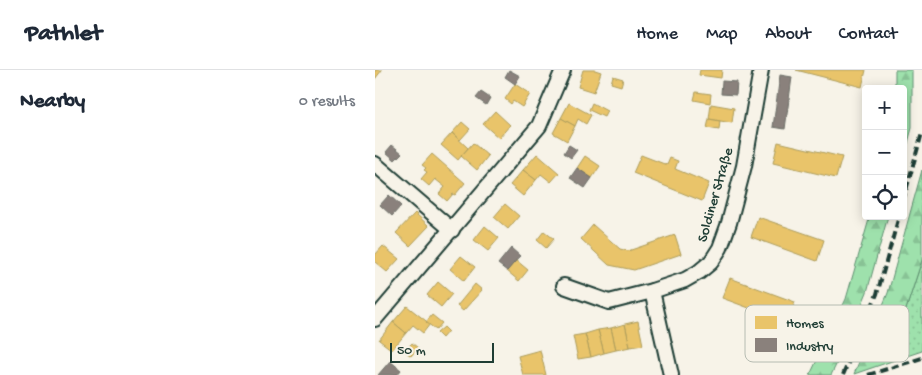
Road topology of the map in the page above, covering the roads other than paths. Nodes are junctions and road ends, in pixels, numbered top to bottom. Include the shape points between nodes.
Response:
1 (563, 70) edge
2 (761, 70) edge
3 (375, 164) edge
4 (452, 230) junction
5 (564, 286) dead end
6 (652, 292) junction
7 (375, 319) edge
8 (671, 375) edge

1 - 4 street via 539,126
2 - 6 street, Soldiner Straße via 744,166 720,248 699,272
3 - 4 street
4 - 7 street
5 - 6 street, Soldiner Straße via 609,302
6 - 8 street

